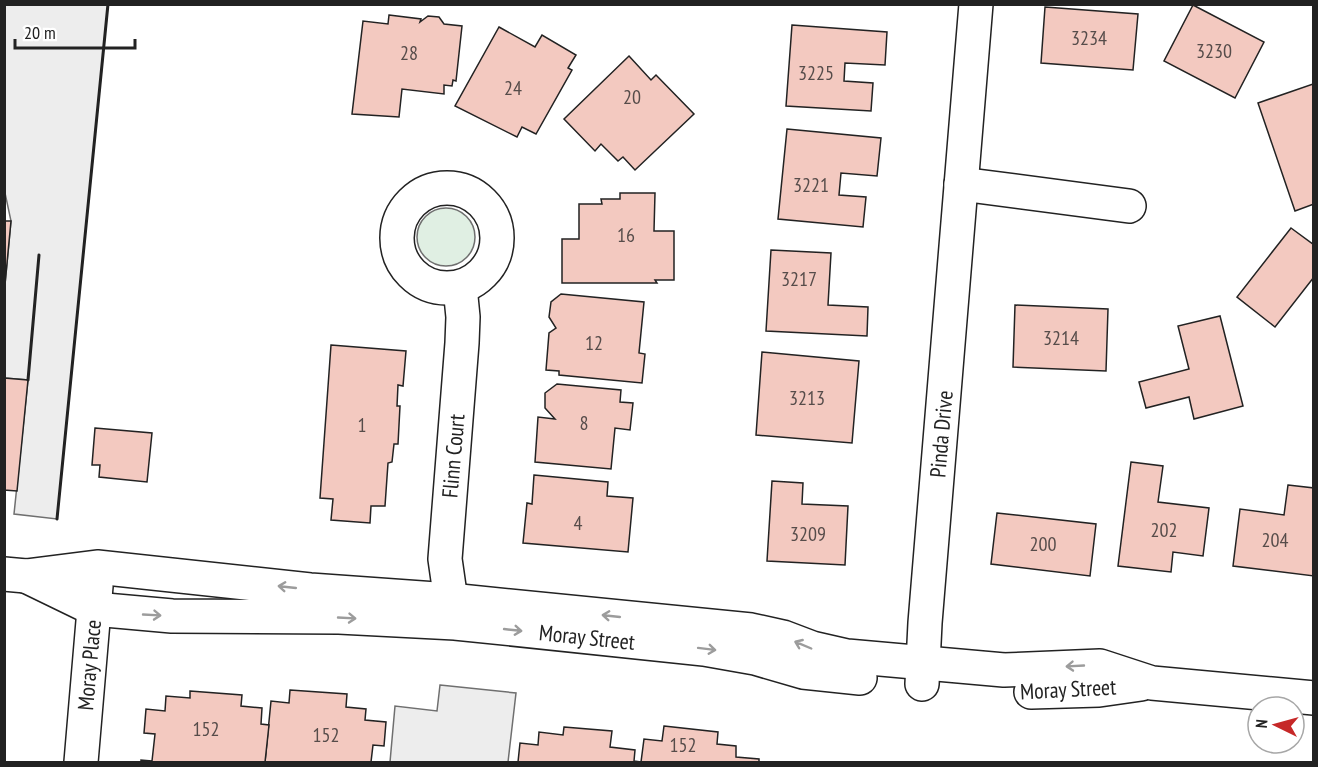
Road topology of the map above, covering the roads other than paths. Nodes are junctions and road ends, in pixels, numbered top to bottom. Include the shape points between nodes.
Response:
1 (976, 4) edge
2 (961, 184) junction
3 (1129, 206) dead end
4 (460, 287) dead end
5 (98, 567) junction
6 (15, 575) edge
7 (94, 609) junction
8 (452, 612) junction
9 (922, 674) junction
10 (1314, 698) edge
11 (81, 762) edge

1 - 2 street, Pinda Drive
2 - 3 street
2 - 9 street, Pinda Drive
4 - 8 street, Flinn Court via 462,343 445,559
5 - 6 street, Moray Street
5 - 7 street, Moray Place
8 -> 5 street, Moray Street via 310,590
6 - 7 street, Moray Street
7 -> 8 street, Moray Street via 172,616 339,617
7 - 11 street, Moray Place
8 - 9 street, Moray Street via 751,630 830,654
9 - 10 street, Moray Street via 1100,666 1152,683

